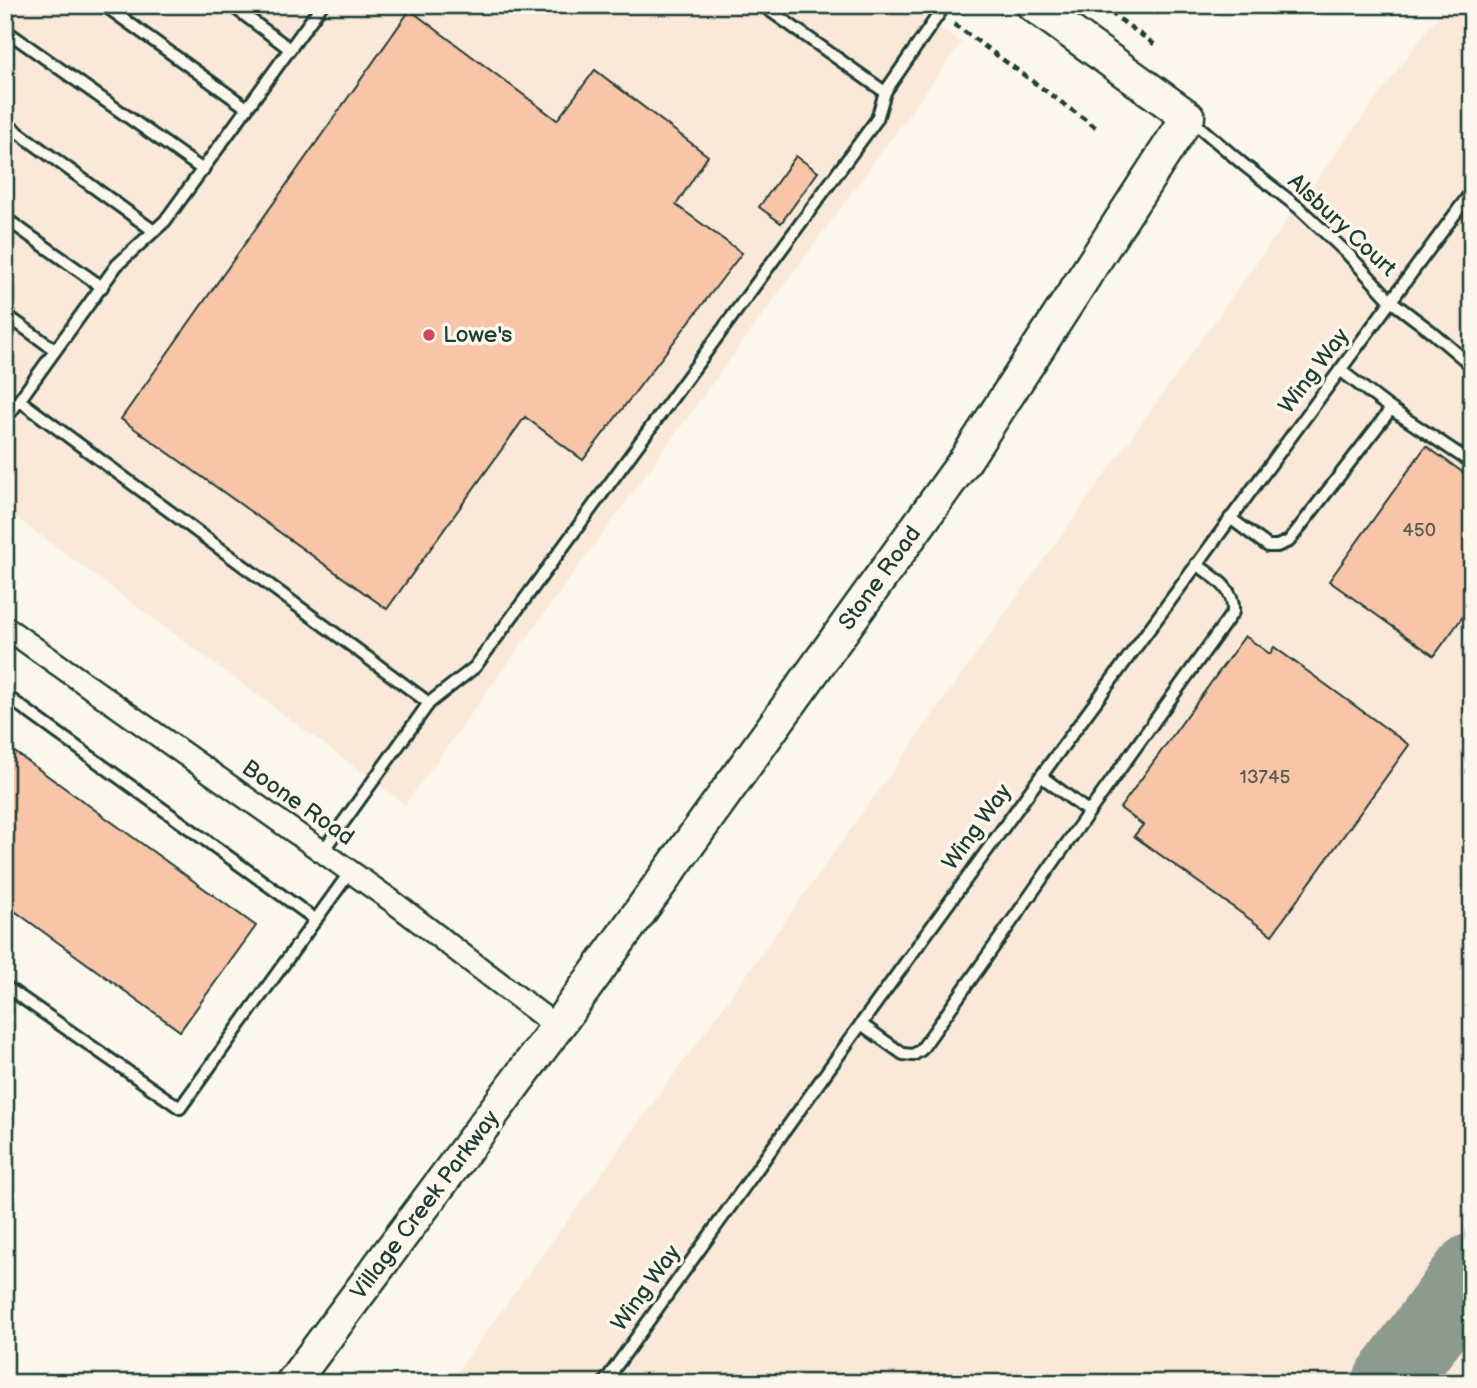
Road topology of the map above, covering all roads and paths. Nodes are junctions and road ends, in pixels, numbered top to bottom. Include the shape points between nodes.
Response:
1 (104, 5) edge
2 (231, 5) edge
3 (322, 5) edge
4 (762, 5) edge
5 (1034, 5) edge
6 (1100, 5) edge
7 (943, 9) edge
8 (5, 30) edge
9 (1158, 47) dead end
10 (290, 49) junction
11 (885, 92) junction
12 (247, 108) junction
13 (1188, 117) junction
14 (5, 123) edge
15 (1098, 130) dead end
16 (203, 170) junction
17 (1472, 191) edge
18 (5, 218) edge
19 (154, 231) junction
20 (102, 287) junction
21 (1391, 302) junction
22 (5, 314) edge
23 (55, 350) junction
24 (1470, 363) edge
25 (1340, 370) junction
26 (19, 400) junction
27 (1391, 409) junction
28 (6, 419) edge
29 (1472, 463) edge
30 (1230, 519) junction
31 (1196, 564) junction
32 (5, 626) edge
33 (5, 695) edge
34 (429, 703) junction
35 (1041, 776) junction
36 (1089, 811) junction
37 (322, 852) junction
38 (350, 872) junction
39 (316, 920) junction
40 (5, 986) edge
41 (861, 1024) junction
42 (557, 1027) junction
43 (292, 1383) edge
44 (604, 1383) edge

1 - 12 lane
2 - 10 lane
3 - 10 lane
4 - 11 lane
5 - 13 street
6 - 9 path
7 - 11 lane
7 - 15 path
8 - 16 lane
10 - 12 lane
11 - 34 lane via 877,119 475,667
12 - 16 lane
13 - 21 lane, Alsbury Court via 1299,208 1349,254
13 - 42 street, Stone Road via 966,459
14 - 19 lane
16 - 19 lane
17 - 21 lane, Wing Way
18 - 20 lane
19 - 20 lane via 117,265
20 - 23 lane
21 - 24 lane, Alsbury Court
21 - 25 lane, Wing Way
22 - 23 lane
23 - 26 lane
25 - 27 lane
25 - 30 lane, Wing Way
26 - 28 lane
26 - 34 lane
27 - 29 lane
27 - 30 lane via 1289,541 1268,546
30 - 31 lane, Wing Way
31 - 35 lane, Wing Way
31 - 36 lane via 1224,585 1234,603 1233,612
32 - 37 street, Boone Road
33 - 39 lane
34 - 37 lane
35 - 36 lane
35 - 41 lane, Wing Way
36 - 41 lane via 920,1050 903,1054
37 - 38 street, Boone Road
38 - 39 lane
38 - 42 street, Boone Road
39 - 40 lane via 180,1108
41 - 44 lane, Wing Way
42 - 43 street, Village Creek Parkway

